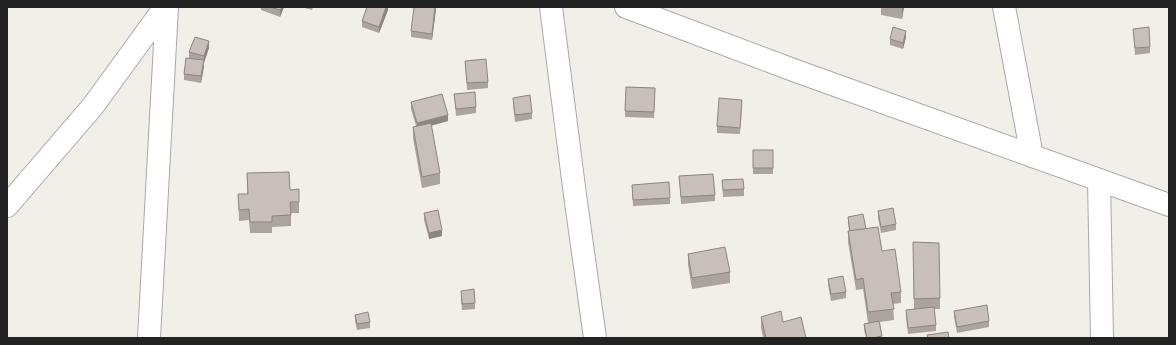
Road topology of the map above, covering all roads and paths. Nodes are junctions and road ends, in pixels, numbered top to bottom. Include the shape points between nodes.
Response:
1 (166, 7) edge
2 (551, 7) edge
3 (626, 7) edge
4 (1004, 7) edge
5 (1032, 156) junction
6 (1099, 180) junction
7 (1169, 205) edge
8 (7, 206) edge
9 (149, 338) edge
10 (595, 338) edge
11 (1102, 338) edge

1 - 8 street via 93,106
1 - 9 street
2 - 10 street
3 - 5 street
4 - 5 street
5 - 6 street
6 - 7 street
6 - 11 street

